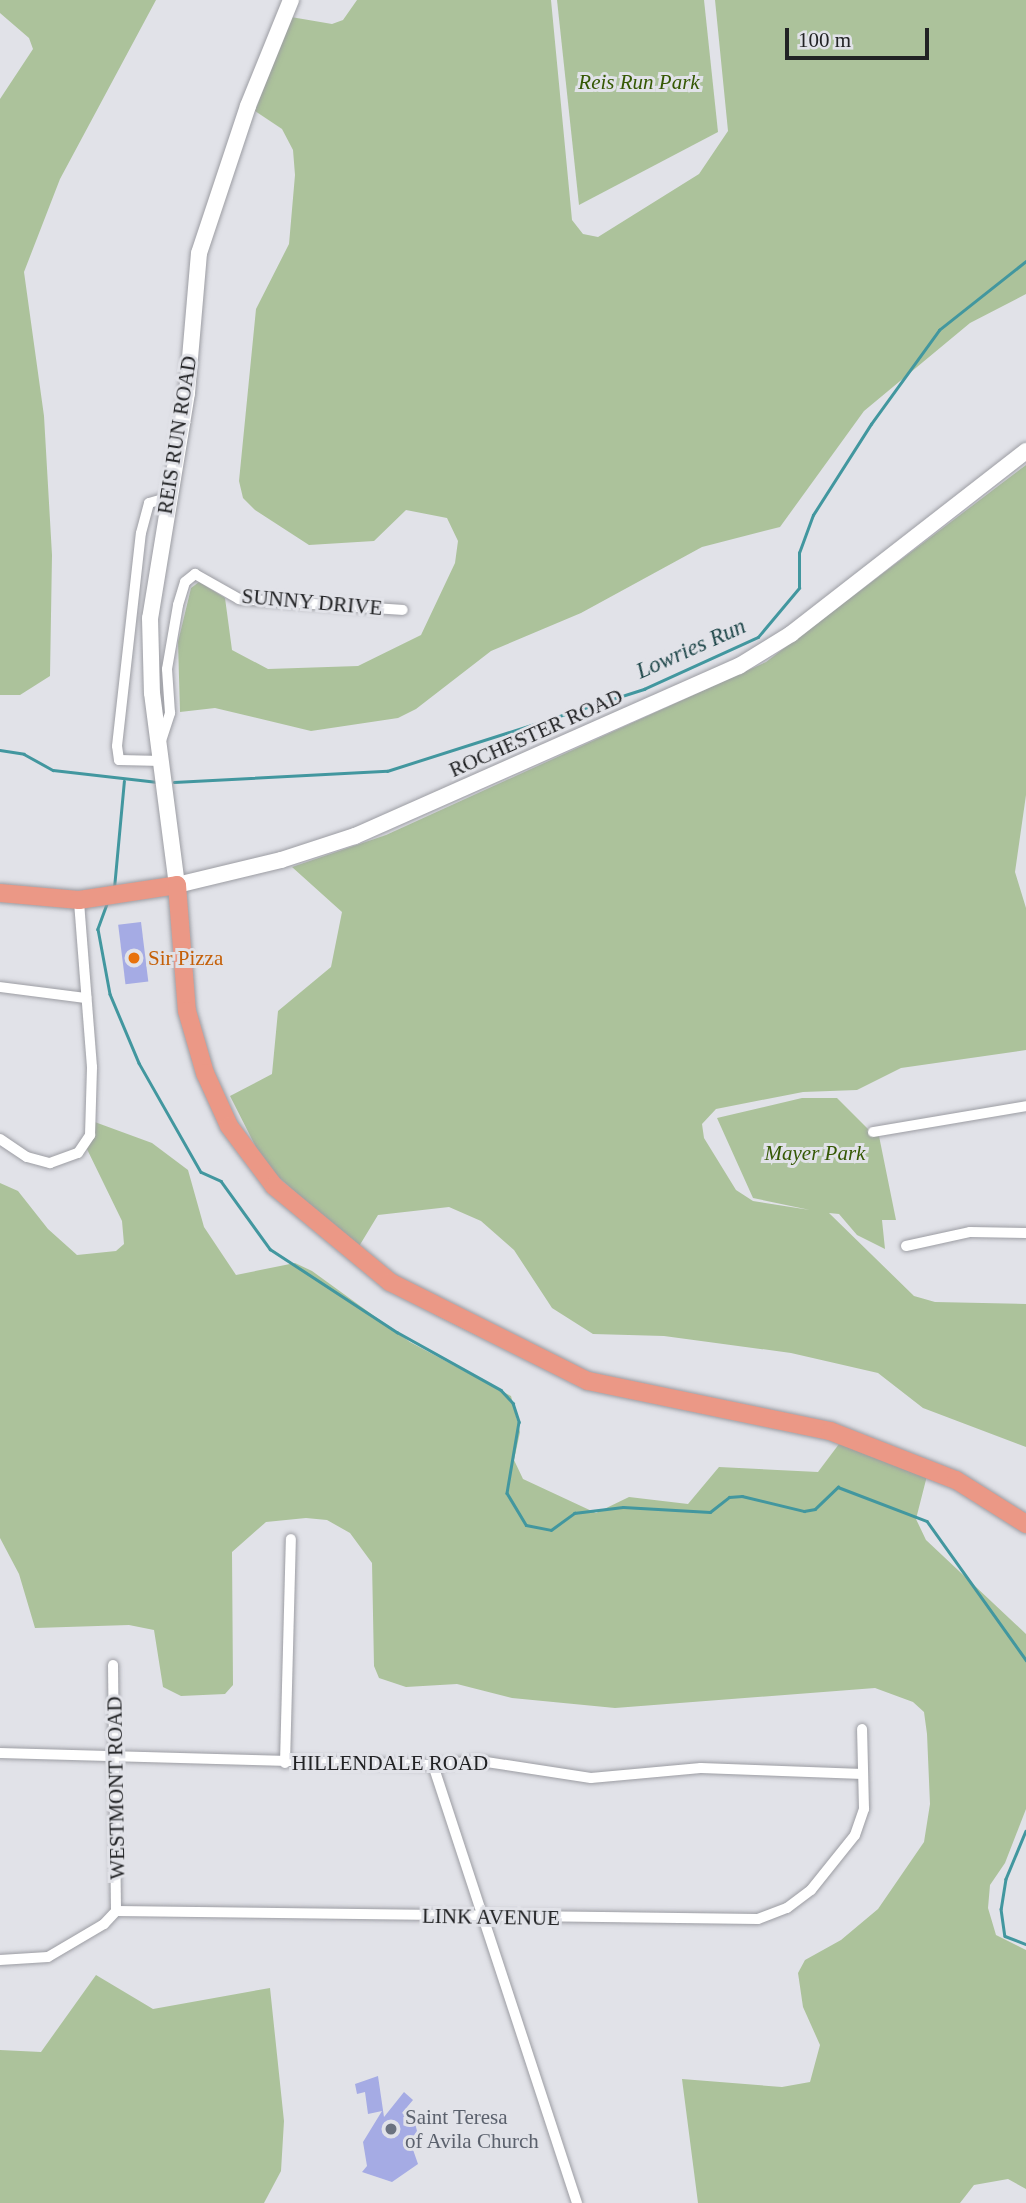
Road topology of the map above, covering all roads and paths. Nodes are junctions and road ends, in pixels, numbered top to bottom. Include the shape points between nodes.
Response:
1 (291, 0) edge
2 (1026, 451) edge
3 (167, 498) junction
4 (403, 610) dead end
5 (160, 744) junction
6 (162, 761) junction
7 (177, 885) junction
8 (0, 893) edge
9 (79, 900) junction
10 (0, 987) edge
11 (86, 998) junction
12 (1026, 1107) edge
13 (873, 1132) dead end
14 (0, 1139) edge
15 (1026, 1233) edge
16 (906, 1246) dead end
17 (1026, 1524) edge
18 (291, 1539) dead end
19 (113, 1665) dead end
20 (862, 1729) dead end
21 (0, 1753) edge
22 (117, 1755) junction
23 (285, 1763) junction
24 (433, 1765) junction
25 (863, 1774) junction
26 (116, 1911) junction
27 (479, 1917) junction
28 (0, 1959) edge
29 (577, 2203) edge

1 - 3 street, REIS RUN ROAD via 248,106 200,253 187,393
2 - 7 street, ROCHESTER ROAD via 791,634 739,666 355,836
3 - 5 street, REIS RUN ROAD via 150,618 149,658
3 - 6 street via 149,503 141,533 117,746 119,760
4 - 5 street, SUNNY DRIVE via 239,599 195,574 185,582 178,605 167,669 170,713
5 - 6 street, REIS RUN ROAD
6 - 7 street, REIS RUN ROAD
7 - 9 main road, ROCHESTER ROAD
7 - 17 main road via 187,1011 205,1073 229,1126 274,1186 372,1271 429,1305 572,1375 621,1390 830,1431 956,1480
8 - 9 main road, ROCHESTER ROAD
9 - 11 street
10 - 11 street
11 - 14 street via 93,1109 85,1145 71,1158 40,1162
12 - 13 street
15 - 16 street via 970,1232
18 - 23 street
19 - 22 street, WESTMONT ROAD
20 - 25 street, LINK AVENUE
21 - 22 street, HILLENDALE ROAD
22 - 23 street, HILLENDALE ROAD
22 - 26 street, WESTMONT ROAD
23 - 24 street, HILLENDALE ROAD
24 - 25 street, HILLENDALE ROAD via 480,1761 591,1778 701,1768
24 - 27 street
25 - 27 street, LINK AVENUE via 864,1809 855,1835 836,1863 787,1908 758,1919
26 - 27 street, LINK AVENUE
26 - 28 street via 72,1946 48,1957
27 - 29 street via 512,1998

